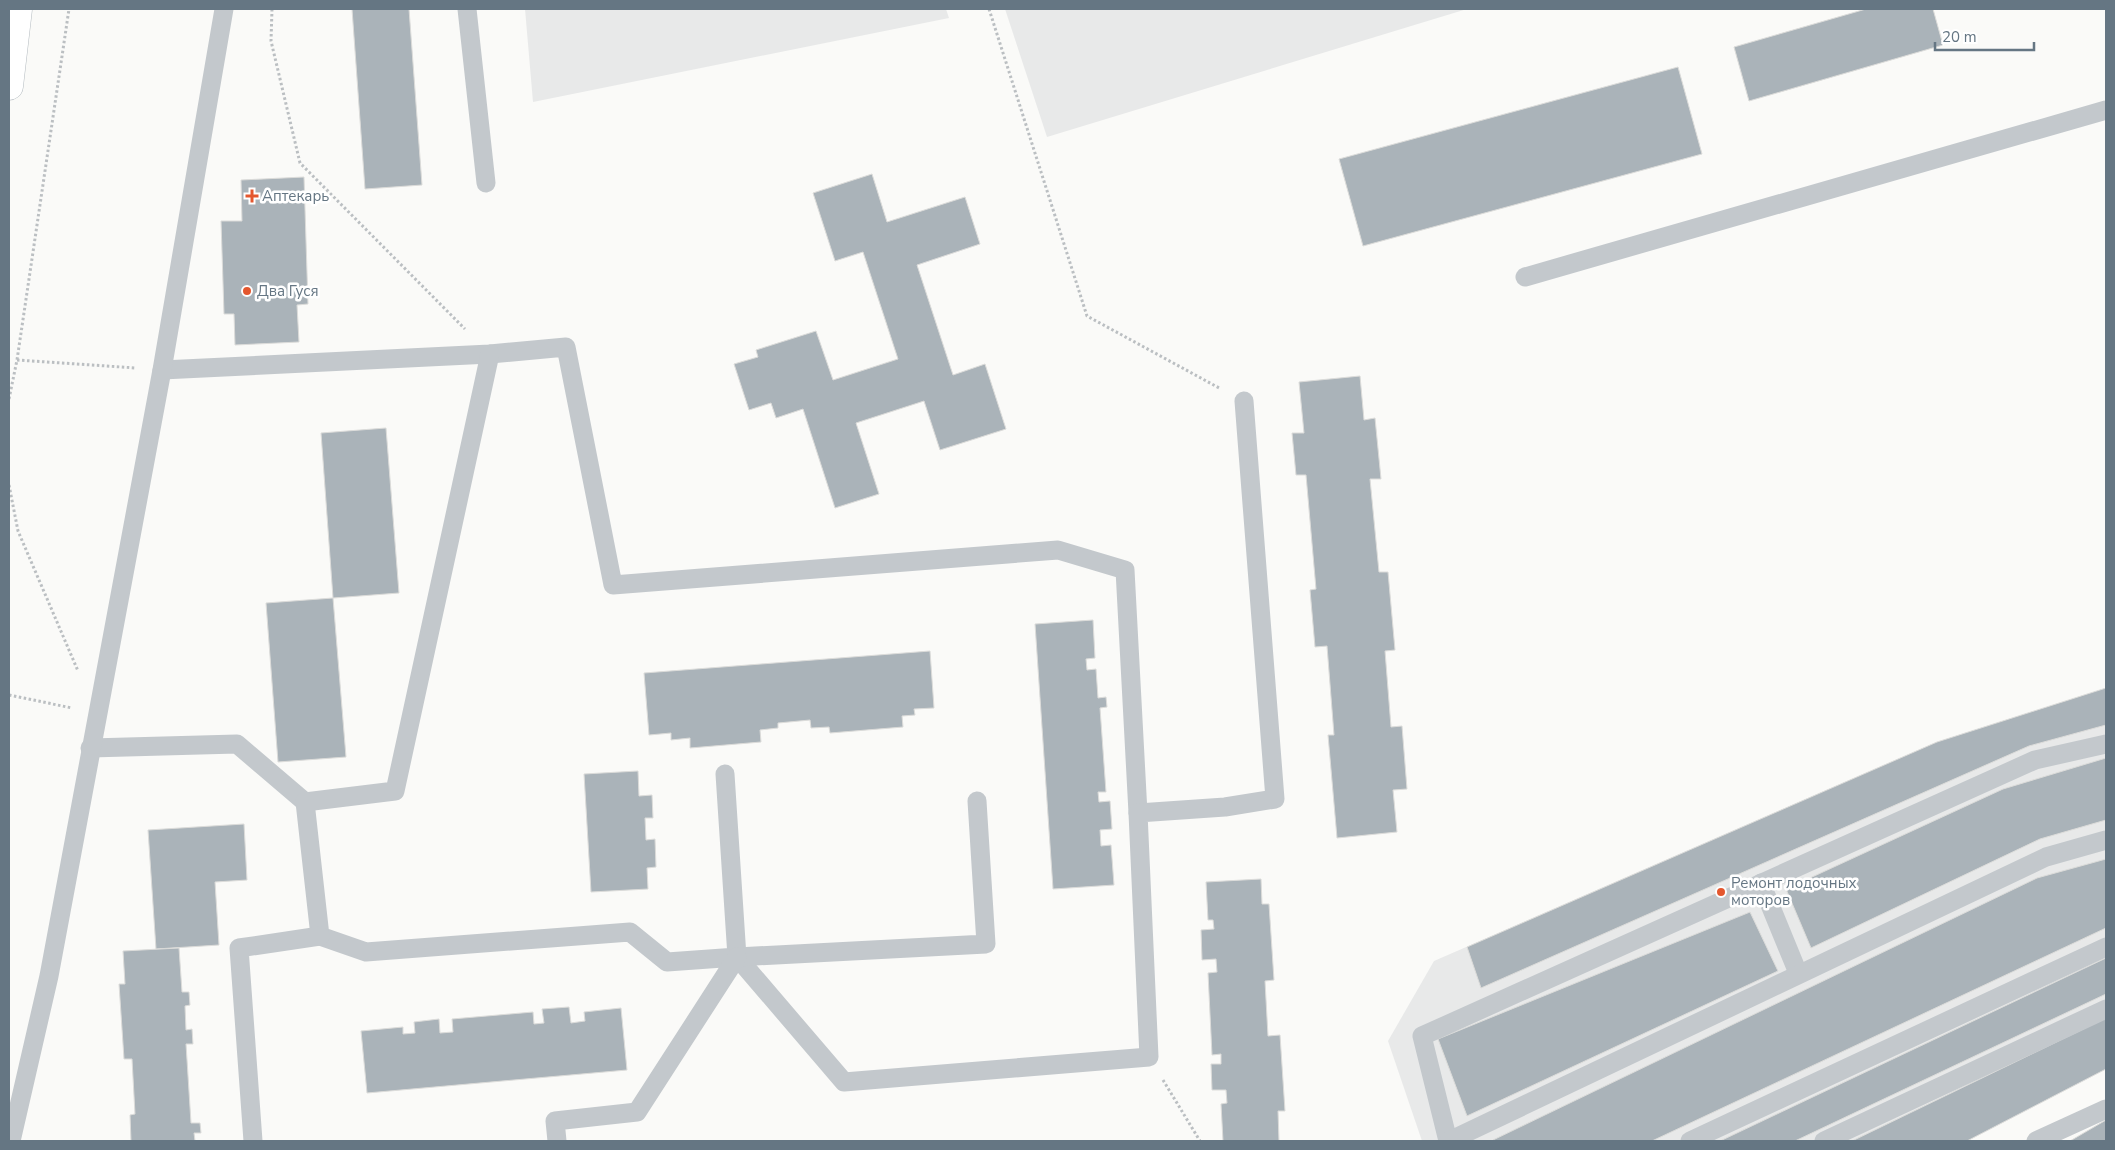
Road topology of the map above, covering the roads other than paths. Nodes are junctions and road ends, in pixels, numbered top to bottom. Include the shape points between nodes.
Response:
1 (18, 9) edge
2 (224, 9) edge
3 (467, 9) edge
4 (9, 86) edge
5 (2106, 110) edge
6 (486, 183) dead end
7 (1525, 277) dead end
8 (490, 354) junction
9 (162, 370) junction
10 (1244, 402) road end
11 (2106, 744) edge
12 (90, 748) junction
13 (725, 774) dead end
14 (977, 801) dead end
15 (305, 802) junction
16 (1138, 813) junction
17 (2106, 840) edge
18 (1761, 883) junction
19 (320, 936) junction
20 (2106, 948) edge
21 (737, 958) junction
22 (1798, 973) junction
23 (2106, 1009) edge
24 (2106, 1109) edge
25 (11, 1141) edge
26 (253, 1141) edge
27 (557, 1141) edge
28 (1449, 1141) edge
29 (1690, 1141) edge
30 (1824, 1141) edge
31 (2036, 1141) edge

1 - 4 main road
2 - 9 lane
3 - 6 lane
5 - 7 lane
8 - 9 lane
8 - 15 lane via 395,791
8 - 16 lane via 566,347 613,585 1058,550 1125,570
9 - 12 lane
10 - 16 lane via 1275,800
11 - 18 lane via 2035,760
12 - 15 lane via 237,744
12 - 25 lane via 49,976
13 - 21 lane
14 - 21 lane via 986,944
15 - 19 lane
16 - 21 lane via 1149,1057 844,1082
17 - 22 lane via 2046,857
18 - 22 lane
18 - 28 lane via 1422,1036
19 - 21 lane via 366,952 630,932 667,962
19 - 26 lane via 239,948
20 - 29 lane
21 - 27 lane via 637,1112 555,1121
22 - 28 lane
23 - 30 lane
24 - 31 lane

